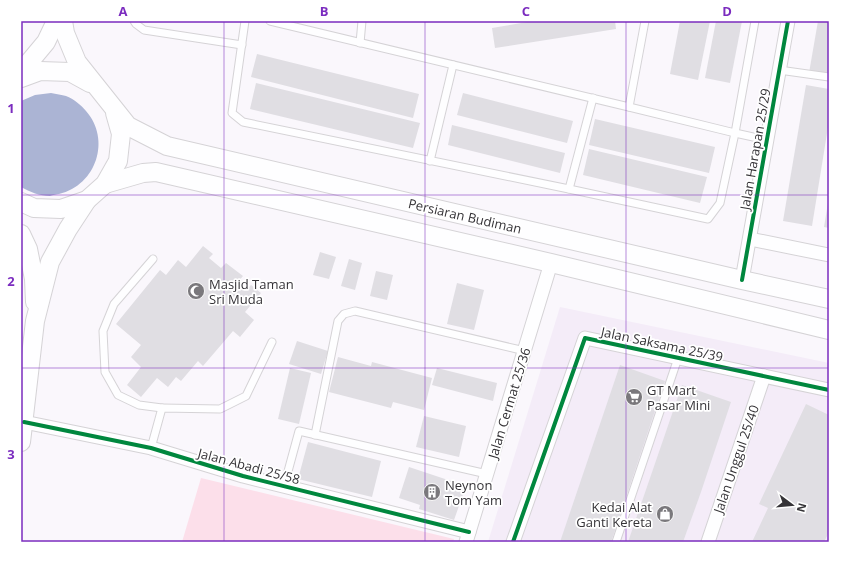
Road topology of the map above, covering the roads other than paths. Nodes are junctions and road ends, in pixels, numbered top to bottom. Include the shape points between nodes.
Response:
1 (56, 21) edge
2 (63, 21) edge
3 (134, 21) edge
4 (245, 21) edge
5 (270, 21) edge
6 (362, 21) edge
7 (645, 21) edge
8 (755, 21) edge
9 (788, 21) edge
10 (360, 43) junction
11 (242, 45) junction
12 (452, 65) junction
13 (779, 70) junction
14 (21, 72) edge
15 (829, 77) edge
16 (21, 78) edge
17 (97, 86) junction
18 (593, 98) junction
19 (629, 107) junction
20 (114, 108) junction
21 (735, 133) junction
22 (767, 140) junction
23 (430, 161) junction
24 (105, 184) junction
25 (569, 189) junction
26 (87, 200) junction
27 (21, 202) edge
28 (21, 234) edge
29 (750, 239) junction
30 (829, 255) edge
31 (152, 259) dead end
32 (551, 263) junction
33 (742, 280) junction
34 (829, 299) edge
35 (35, 321) junction
36 (829, 330) edge
37 (272, 342) dead end
38 (525, 351) junction
39 (26, 353) edge
40 (678, 358) junction
41 (764, 376) junction
42 (829, 390) edge
43 (162, 408) junction
44 (24, 422) junction
45 (315, 435) junction
46 (21, 442) edge
47 (151, 448) junction
48 (487, 474) junction
49 (284, 486) junction
50 (468, 537) edge
51 (513, 542) edge
52 (616, 542) edge
53 (708, 542) edge

1 - 14 main road via 46,42
2 - 17 main road, Persiaran Budiman via 77,62
3 - 11 lane via 144,30
4 - 11 lane
5 - 10 lane
6 - 10 lane
7 - 19 lane
8 - 21 lane
9 - 13 street, Jalan Harapan 25/29
10 - 12 lane
11 - 23 lane via 232,113 242,122
12 - 18 lane
12 - 23 lane
13 - 15 lane
13 - 22 street, Jalan Harapan 25/29
16 - 17 main road via 40,70 70,72
17 - 20 main road, Persiaran Budiman
18 - 19 lane
18 - 25 lane
19 - 21 lane
20 - 24 main road via 121,134 118,161
20 - 33 main road, Persiaran Budiman via 128,126 167,146
21 - 22 lane
21 - 25 lane via 720,203 708,219
22 - 29 street, Jalan Harapan 25/29
23 - 25 lane
24 - 26 main road
24 - 32 main road, Persiaran Budiman via 143,173 156,172
26 - 27 main road via 61,209 34,208
26 - 35 main road via 50,262
28 - 35 main road via 28,249 34,279
29 - 30 street
29 - 33 street, Jalan Harapan 25/29
31 - 43 lane via 114,304 102,330 105,372 118,395 139,405
32 - 36 main road, Persiaran Budiman
32 - 38 street, Jalan Cermat 25/36
33 - 34 main road, Persiaran Budiman
35 - 39 main road
37 - 43 lane via 246,396 220,409
38 - 45 lane via 355,311 344,314 338,321
38 - 48 street, Jalan Cermat 25/36
39 - 44 main road
40 - 41 street, Jalan Saksama 25/39
40 - 51 street, Jalan Saksama 25/39 via 585,338
40 - 52 lane
41 - 42 street, Jalan Saksama 25/39
41 - 53 street, Jalan Unggul 25/40
43 - 47 lane
44 - 46 main road
44 - 47 street, Jalan Abadi 25/58
45 - 48 lane
45 - 49 lane via 299,431
47 - 49 street, Jalan Abadi 25/58
48 - 50 street, Jalan Cermat 25/36
49 - 50 street, Jalan Abadi 25/58 via 438,524

